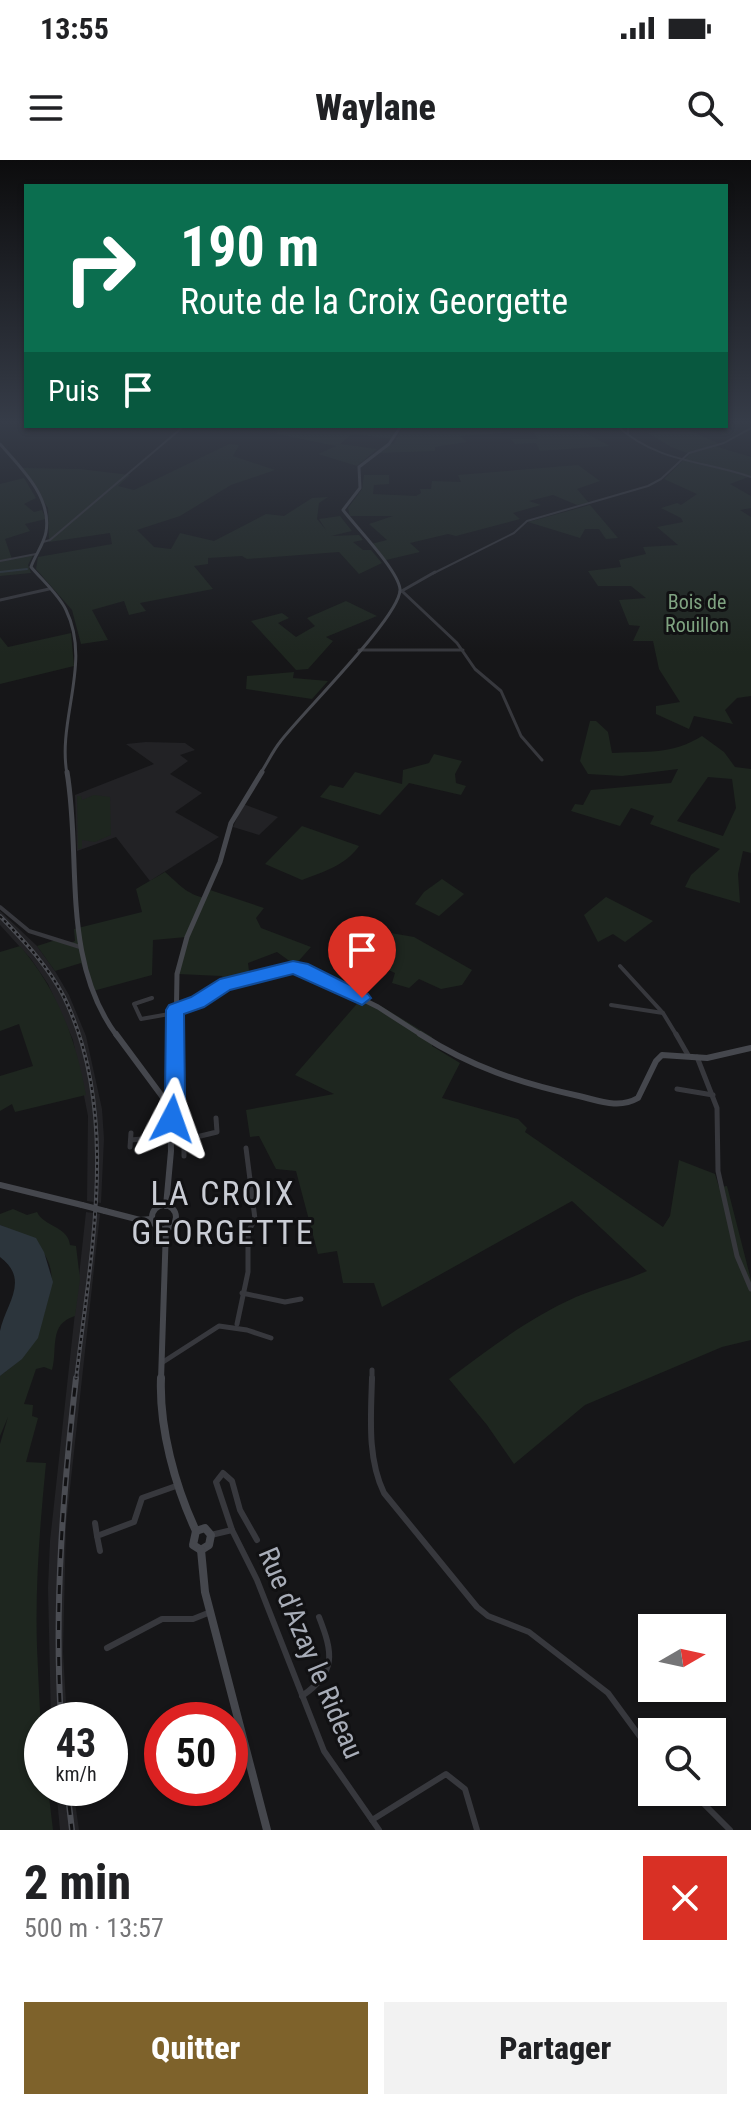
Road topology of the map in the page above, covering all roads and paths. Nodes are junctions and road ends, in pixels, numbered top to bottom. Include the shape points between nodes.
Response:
1 (40, 499) edge
2 (98, 499) edge
3 (352, 499) edge
4 (603, 499) edge
5 (43, 542) junction
6 (36, 554) junction
7 (0, 561) edge
8 (49, 589) junction
9 (402, 592) junction
10 (0, 600) edge
11 (359, 650) junction
12 (463, 650) junction
13 (542, 760) dead end
14 (0, 907) edge
15 (80, 947) junction
16 (620, 966) dead end
17 (152, 998) dead end
18 (611, 1005) dead end
19 (175, 1011) junction
20 (663, 1013) junction
21 (751, 1048) edge
22 (688, 1055) junction
23 (697, 1057) junction
24 (677, 1089) dead end
25 (713, 1095) junction
26 (170, 1107) junction
27 (216, 1118) dead end
28 (172, 1120) junction
29 (172, 1136) junction
30 (184, 1140) junction
31 (130, 1147) dead end
32 (246, 1148) dead end
33 (184, 1156) dead end
34 (0, 1185) edge
35 (166, 1206) junction
36 (151, 1219) junction
37 (166, 1228) junction
38 (751, 1289) edge
39 (242, 1293) junction
40 (301, 1299) dead end
41 (237, 1324) junction
42 (271, 1338) dead end
43 (161, 1363) junction
44 (372, 1370) dead end
45 (179, 1485) junction
46 (95, 1523) dead end
47 (232, 1530) junction
48 (196, 1531) junction
49 (211, 1535) junction
50 (97, 1536) junction
51 (257, 1540) dead end
52 (201, 1550) junction
53 (100, 1551) dead end
54 (210, 1612) junction
55 (319, 1617) dead end
56 (107, 1648) dead end
57 (302, 1696) junction
58 (638, 1734) edge
59 (706, 1806) edge
60 (372, 1820) junction
61 (267, 1830) edge
62 (379, 1830) edge
63 (477, 1830) edge
64 (730, 1830) edge

1 - 5 street via 46,512
2 - 5 street
3 - 9 street via 343,510
4 - 9 street via 527,521 514,533
5 - 6 street
6 - 7 street
6 - 8 street via 32,571
8 - 10 street
8 - 15 street via 66,609 78,651 65,748
9 - 11 street via 387,619
9 - 12 street
11 - 12 street
11 - 19 street via 279,743 239,807 187,937
12 - 13 street via 501,691 521,736
14 - 15 street via 29,931
15 - 26 street via 109,1025
16 - 20 street
17 - 19 street via 134,1004 141,1019
18 - 20 street
19 - 22 street via 226,984 302,969 493,1074 619,1105 644,1092 658,1058
19 - 26 street via 175,1099
20 - 22 street
21 - 23 street
22 - 23 street
23 - 25 street
24 - 25 street
25 - 38 street via 718,1171 737,1256
26 - 28 street
27 - 30 street via 217,1132
28 - 29 street
28 - 30 street via 183,1122
29 - 31 street via 131,1136
29 - 35 street
30 - 33 street
32 - 39 street via 255,1215 248,1232
34 - 36 street, bridge
35 - 36 street
35 - 37 street via 176,1214
36 - 37 street via 156,1227
37 - 43 street
39 - 40 street via 285,1302
39 - 41 street
41 - 42 street
41 - 43 street via 214,1325
43 - 45 street via 162,1418
44 - 58 street via 372,1455 384,1493 477,1607 529,1632 608,1693
45 - 48 street
45 - 50 street via 142,1498 134,1522
46 - 50 street
47 - 49 street, Rue d'Azay le Rideau
47 - 51 street, Rue d'Azay le Rideau via 216,1482 223,1473 232,1481
47 - 57 street, Rue d'Azay le Rideau via 250,1561
48 - 49 street via 205,1528
48 - 52 street via 193,1545
49 - 52 street
50 - 53 street
52 - 54 street
54 - 56 street via 193,1619 162,1619
54 - 61 street
55 - 57 street via 330,1667 316,1688
57 - 60 street, Rue d'Azay le Rideau via 335,1772
59 - 64 street
60 - 62 street, Rue d'Azay le Rideau
60 - 63 street via 446,1774 464,1788

